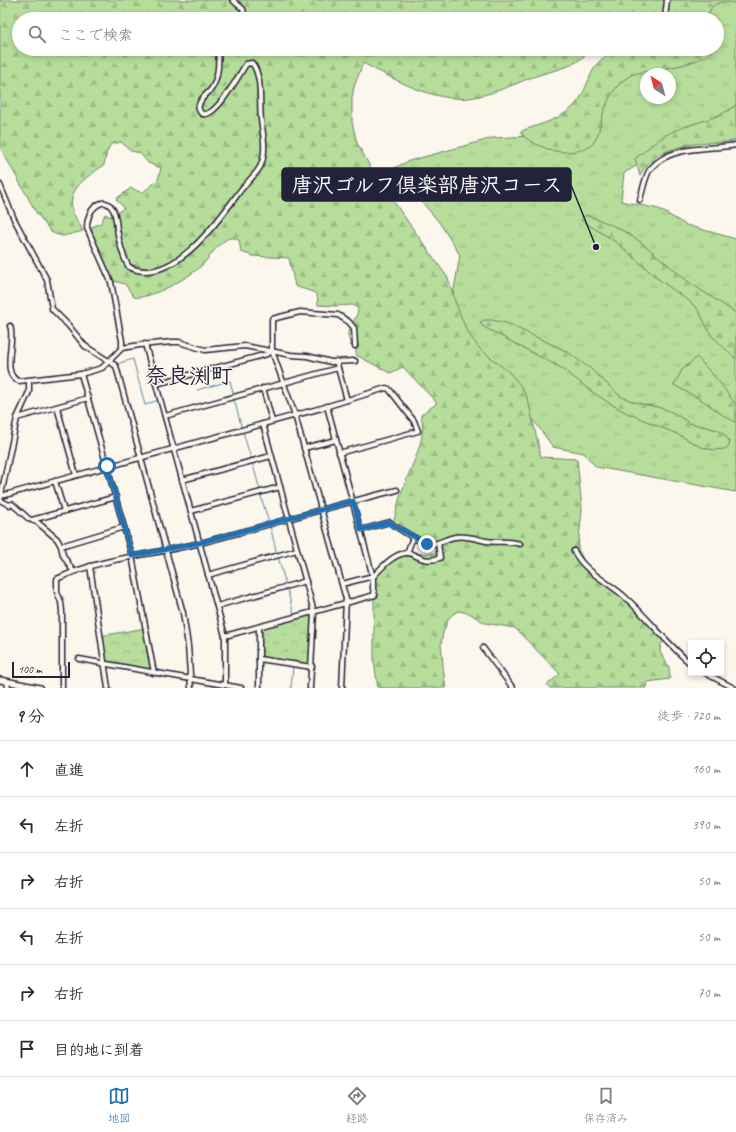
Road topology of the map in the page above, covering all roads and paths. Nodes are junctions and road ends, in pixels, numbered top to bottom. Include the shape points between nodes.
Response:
1 (232, 0) edge
2 (667, 0) edge
3 (243, 12) edge
4 (666, 12) edge
5 (218, 56) edge
6 (736, 145) edge
7 (0, 185) edge
8 (640, 200) dead end
9 (10, 326) dead end
10 (145, 344) junction
11 (355, 346) dead end
12 (122, 348) junction
13 (272, 351) junction
14 (110, 361) junction
15 (355, 361) dead end
16 (336, 362) junction
17 (338, 368) junction
18 (82, 374) junction
19 (28, 381) junction
20 (284, 383) junction
21 (156, 384) junction
22 (264, 388) junction
23 (88, 398) junction
24 (347, 400) junction
25 (326, 406) junction
26 (57, 407) junction
27 (295, 415) junction
28 (165, 416) junction
29 (17, 418) junction
30 (272, 421) junction
31 (262, 424) junction
32 (336, 440) junction
33 (174, 448) junction
34 (304, 448) junction
35 (340, 453) junction
36 (271, 456) junction
37 (140, 457) junction
38 (107, 466) junction
39 (76, 475) junction
40 (182, 480) junction
41 (55, 481) junction
42 (280, 487) junction
43 (397, 490) dead end
44 (1, 496) edge
45 (116, 497) junction
46 (353, 501) junction
47 (321, 510) junction
48 (64, 511) junction
49 (191, 511) junction
50 (289, 518) junction
51 (32, 520) junction
52 (124, 528) junction
53 (361, 530) junction
54 (413, 536) junction
55 (199, 543) junction
56 (438, 543) junction
57 (520, 544) dead end
58 (61, 546) junction
59 (166, 550) junction
60 (297, 550) junction
61 (574, 551) dead end
62 (407, 554) junction
63 (132, 556) junction
64 (90, 566) junction
65 (73, 571) junction
66 (208, 575) junction
67 (373, 576) junction
68 (306, 581) junction
69 (342, 584) junction
70 (346, 604) junction
71 (217, 606) junction
72 (314, 612) junction
73 (258, 628) junction
74 (225, 636) junction
75 (483, 648) dead end
76 (259, 659) junction
77 (79, 660) dead end
78 (688, 661) edge
79 (104, 664) junction
80 (312, 667) junction
81 (154, 673) junction
82 (711, 676) edge
83 (190, 679) junction
84 (0, 680) edge
85 (7, 682) junction
86 (226, 685) junction
87 (8, 688) edge
88 (37, 688) edge
89 (62, 688) edge
90 (108, 688) edge
91 (191, 688) edge
92 (241, 688) edge
93 (259, 688) edge
94 (310, 688) edge
95 (342, 688) edge
96 (513, 688) edge
97 (734, 688) edge

1 - 3 street via 243,8
2 - 4 street
5 - 12 street via 219,65 212,88 201,99 199,110 204,115 216,109 246,64 252,63 260,90 264,137 261,165 201,240 180,257 152,271 129,268 114,209 111,206 103,202 91,211 87,228 111,282
6 - 8 street via 690,150 666,157 650,168
7 - 14 street via 14,219 47,280 52,309 85,346
9 - 19 street via 10,374 16,380
10 - 12 street
10 - 13 street via 179,342 204,350 245,346
10 - 21 street
11 - 13 street via 354,328 343,318 338,315 300,312 272,319
12 - 14 street
13 - 16 street
13 - 20 street
13 - 21 street
14 - 18 street via 102,368
14 - 37 street via 116,366
15 - 16 street
16 - 17 street
17 - 20 street
17 - 24 street
18 - 19 street
18 - 23 street
19 - 29 street via 29,392
20 - 22 street
20 - 27 street
21 - 28 street
22 - 28 street
22 - 30 street
23 - 26 street
23 - 38 street
24 - 25 street
24 - 35 street via 389,389 414,421 418,431
25 - 27 street
25 - 32 street
26 - 29 street
26 - 39 street
27 - 30 street
27 - 34 street
28 - 33 street
29 - 44 street
30 - 31 street
31 - 33 street
31 - 36 street
32 - 34 street
32 - 35 street
33 - 37 street
33 - 40 street
34 - 47 street
35 - 46 street
36 - 40 street
36 - 42 street
37 - 38 street
37 - 59 street
38 - 39 street
38 - 45 street
39 - 41 street
40 - 49 street
41 - 44 street
41 - 48 street
42 - 49 street
42 - 50 street
43 - 46 street
44 - 51 street via 0,501 12,504
45 - 48 street
45 - 52 street
46 - 47 street
46 - 53 street
47 - 50 street
47 - 69 street
48 - 51 street
49 - 55 street
50 - 55 street
50 - 60 street
51 - 58 street via 50,532
52 - 58 street
52 - 63 street
53 - 54 street via 390,522
53 - 67 street
54 - 56 street via 427,544
54 - 62 street
55 - 59 street
55 - 66 street
56 - 57 street via 461,536 488,542
56 - 62 street via 440,558 423,560
58 - 65 street via 63,555
59 - 63 street
59 - 83 street via 183,613
60 - 66 street
60 - 68 street
61 - 78 street via 585,567 625,597
62 - 67 street via 392,558
63 - 64 street
63 - 81 street
64 - 65 street
64 - 79 street
65 - 89 street via 58,578 57,582 62,611
66 - 71 street
67 - 69 street
67 - 70 street via 375,596
68 - 71 street
68 - 72 street
69 - 70 street
70 - 72 street
70 - 95 street
71 - 74 street
72 - 73 street
72 - 80 street
73 - 74 street
73 - 76 street
74 - 86 street
75 - 96 street
76 - 80 street
76 - 93 street
77 - 79 street
79 - 81 street
79 - 90 street
80 - 94 street
81 - 83 street
82 - 97 street
83 - 86 street
83 - 91 street
84 - 85 main road
85 - 87 street
85 - 88 main road
86 - 92 street

